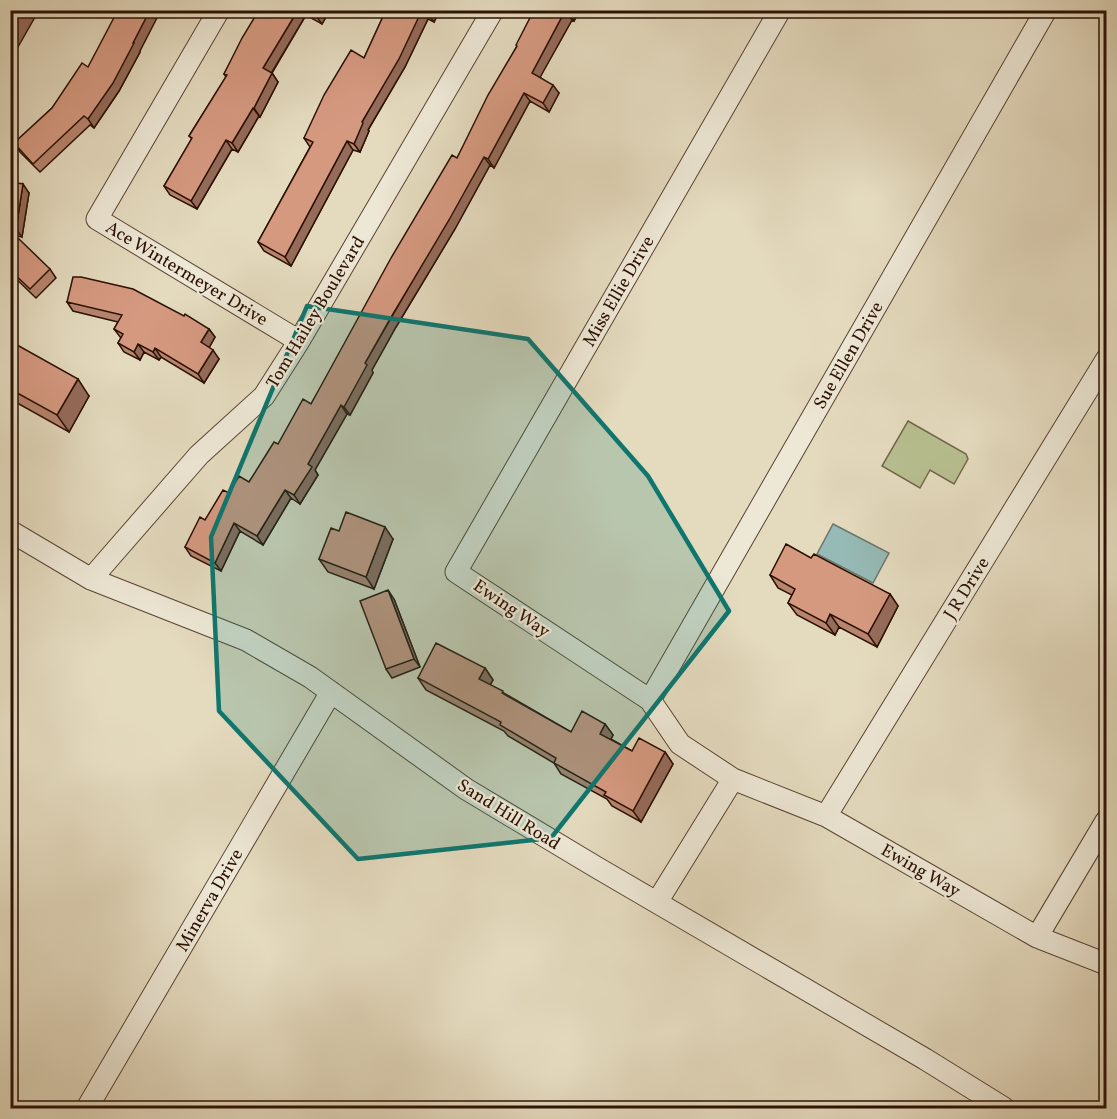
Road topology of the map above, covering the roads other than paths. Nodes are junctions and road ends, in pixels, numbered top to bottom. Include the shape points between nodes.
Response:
1 (219, 10) edge
2 (493, 10) edge
3 (780, 10) edge
4 (1046, 10) edge
5 (299, 341) junction
6 (1107, 360) edge
7 (10, 531) edge
8 (456, 572) joint
9 (91, 579) junction
10 (331, 692) junction
11 (650, 700) junction
12 (733, 779) junction
13 (826, 816) junction
14 (1107, 821) edge
15 (657, 902) junction
16 (1037, 937) junction
17 (1107, 964) edge
18 (87, 1108) edge
19 (1004, 1108) edge

1 - 5 street, Ace Wintermeyer Drive via 97,219
2 - 5 street, Tom Hailey Boulevard
3 - 8 street, Miss Ellie Drive
4 - 11 street, Sue Ellen Drive
5 - 9 street, Tom Hailey Boulevard via 264,396 199,455
6 - 13 street, J R Drive
7 - 9 street, Sand Hill Road
8 - 11 street, Ewing Way
9 - 10 street, Sand Hill Road via 246,640
10 - 15 street, Sand Hill Road via 466,789
10 - 18 street, Minerva Drive
11 - 12 street, Ewing Way via 680,744
12 - 13 street, Ewing Way
12 - 15 street
13 - 16 street, Ewing Way
14 - 16 street
15 - 19 street, Sand Hill Road
16 - 17 street, Ewing Way

